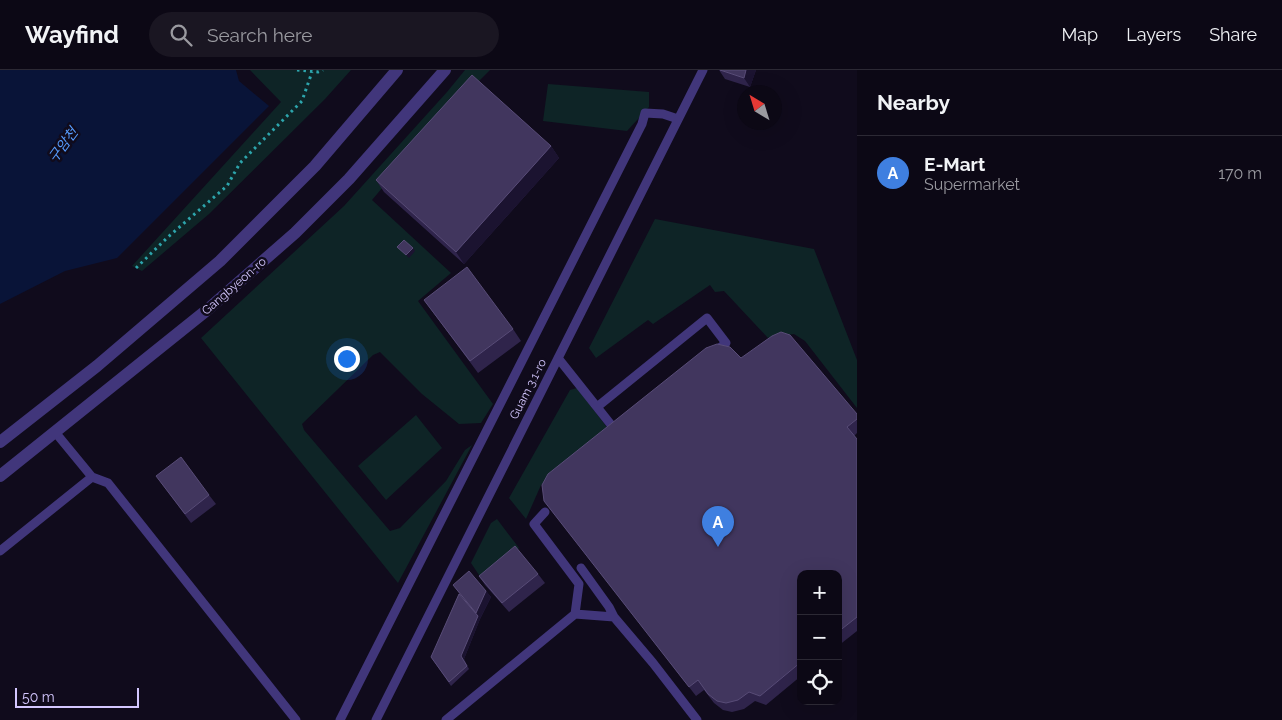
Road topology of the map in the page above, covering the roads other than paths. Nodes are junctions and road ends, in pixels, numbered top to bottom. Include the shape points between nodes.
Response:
1 (397, 70) edge
2 (445, 70) edge
3 (703, 70) edge
4 (678, 119) junction
5 (558, 358) junction
6 (704, 360) edge
7 (597, 407) junction
8 (623, 425) edge
9 (55, 432) junction
10 (0, 442) edge
11 (0, 476) edge
12 (92, 477) junction
13 (545, 512) edge
14 (0, 551) edge
15 (581, 568) dead end
16 (576, 614) junction
17 (614, 618) junction
18 (296, 720) edge
19 (340, 720) edge
20 (376, 720) edge
21 (446, 720) edge
22 (697, 720) edge

1 - 10 street via 315,166 220,261 97,366
2 - 9 street, Gangbyeon-ro via 295,233 207,310
3 - 4 lane, Guam 3.1-ro
4 - 5 lane, Guam 3.1-ro
4 - 19 lane via 645,113
5 - 7 lane
5 - 20 lane, Guam 3.1-ro
6 - 7 lane via 726,343 707,318
7 - 8 lane via 616,430
9 - 11 street, Gangbyeon-ro
9 - 12 lane
12 - 14 lane
12 - 18 lane via 108,483
13 - 16 lane via 534,524 578,584
15 - 17 lane
16 - 17 lane
16 - 21 lane
17 - 22 lane

